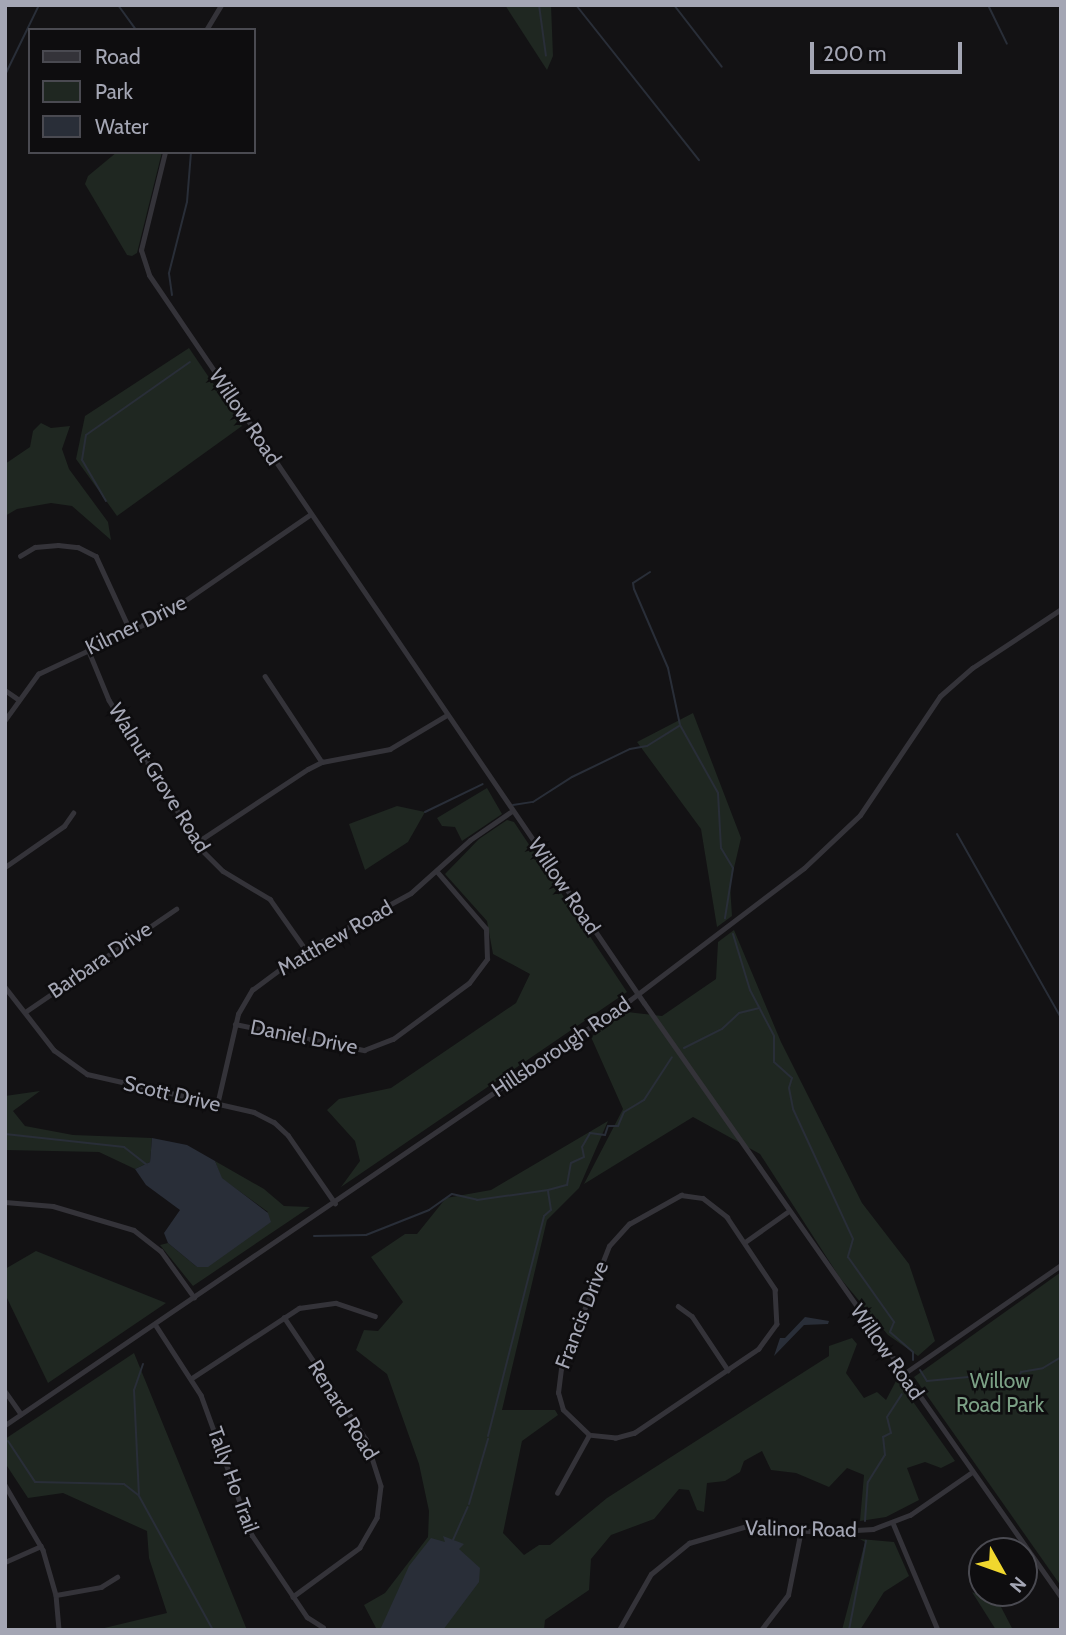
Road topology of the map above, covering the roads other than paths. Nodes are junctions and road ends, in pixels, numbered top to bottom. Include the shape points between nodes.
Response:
1 (221, 5) edge
2 (207, 28) edge
3 (164, 154) edge
4 (311, 514) junction
5 (20, 556) dead end
6 (1061, 609) edge
7 (131, 630) junction
8 (88, 649) junction
9 (265, 676) dead end
10 (5, 690) edge
11 (18, 699) junction
12 (447, 715) junction
13 (5, 720) edge
14 (322, 762) junction
15 (512, 811) junction
16 (73, 813) dead end
17 (197, 843) junction
18 (5, 867) edge
19 (437, 872) junction
20 (176, 909) dead end
21 (306, 950) junction
22 (5, 987) edge
23 (638, 995) junction
24 (24, 1012) junction
25 (235, 1024) junction
26 (217, 1105) junction
27 (5, 1202) edge
28 (335, 1203) junction
29 (789, 1211) junction
30 (744, 1242) junction
31 (1061, 1265) edge
32 (194, 1297) junction
33 (678, 1306) dead end
34 (375, 1316) dead end
35 (284, 1317) junction
36 (155, 1324) junction
37 (728, 1370) junction
38 (902, 1375) junction
39 (192, 1378) junction
40 (5, 1391) edge
41 (21, 1414) junction
42 (5, 1425) edge
43 (589, 1435) junction
44 (972, 1472) junction
45 (5, 1485) edge
46 (557, 1493) dead end
47 (893, 1523) junction
48 (801, 1530) junction
49 (41, 1546) junction
50 (5, 1562) edge
51 (117, 1577) dead end
52 (56, 1595) junction
53 (293, 1597) junction
54 (1061, 1597) edge
55 (323, 1627) dead end
56 (59, 1630) edge
57 (619, 1630) edge
58 (761, 1630) edge
59 (937, 1630) edge

1 - 2 street
3 - 4 street, Willow Road via 142,244 144,267
4 - 7 street, Kilmer Drive via 199,593
4 - 12 street, Willow Road
5 - 7 street via 35,547 58,545 78,547 96,556
6 - 23 street, Hillsborough Road via 972,668 940,696 835,842
7 - 8 street, Kilmer Drive
8 - 11 street, Kilmer Drive via 38,674
8 - 17 street, Walnut Grove Road via 109,700
9 - 14 street
10 - 11 street
11 - 13 street, Kilmer Drive
12 - 14 street via 390,749
12 - 15 street, Willow Road
14 - 17 street
15 - 19 street, Matthew Road via 470,840
15 - 23 street, Willow Road
16 - 18 street via 64,826
17 - 21 street, Walnut Grove Road via 223,871 270,898
19 - 21 street, Matthew Road via 391,906
19 - 25 street, Daniel Drive via 486,929 487,959 469,983 393,1038 364,1050
20 - 24 street, Barbara Drive
21 - 25 street, Matthew Road via 252,990
22 - 24 street, Scott Drive
23 - 28 street, Hillsborough Road
23 - 29 street, Willow Road
24 - 26 street, Scott Drive via 54,1050 87,1074
25 - 26 street, Matthew Road
26 - 28 street, Scott Drive via 260,1115 278,1125
27 - 32 street via 54,1206 134,1230 161,1251
28 - 32 street, Hillsborough Road
29 - 30 street
29 - 38 street, Willow Road
30 - 37 street, Francis Drive via 775,1289 778,1317 765,1344
30 - 43 street, Francis Drive via 717,1206 688,1195 666,1200 616,1238 559,1377 563,1410
31 - 38 street
32 - 36 street, Hillsborough Road
33 - 37 street via 692,1316
34 - 35 street via 355,1307 325,1303
35 - 39 street
35 - 53 street, Renard Road via 366,1439 381,1486 377,1518 360,1548
36 - 39 street, Tally Ho Trail
36 - 41 street, Hillsborough Road
37 - 43 street, Francis Drive via 635,1433 616,1438
38 - 44 street, Willow Road
39 - 53 street, Tally Ho Trail via 209,1412 246,1525
40 - 41 street
41 - 42 street, Hillsborough Road
43 - 46 street
44 - 47 street, Valinor Road
44 - 54 street, Willow Road
45 - 49 street
47 - 48 street, Valinor Road via 853,1532
47 - 59 street
48 - 57 street, Valinor Road via 738,1527 690,1543 651,1574
48 - 58 street via 789,1595
49 - 50 street
49 - 52 street
51 - 52 street via 101,1587
52 - 56 street
53 - 55 street, Tally Ho Trail via 307,1617

